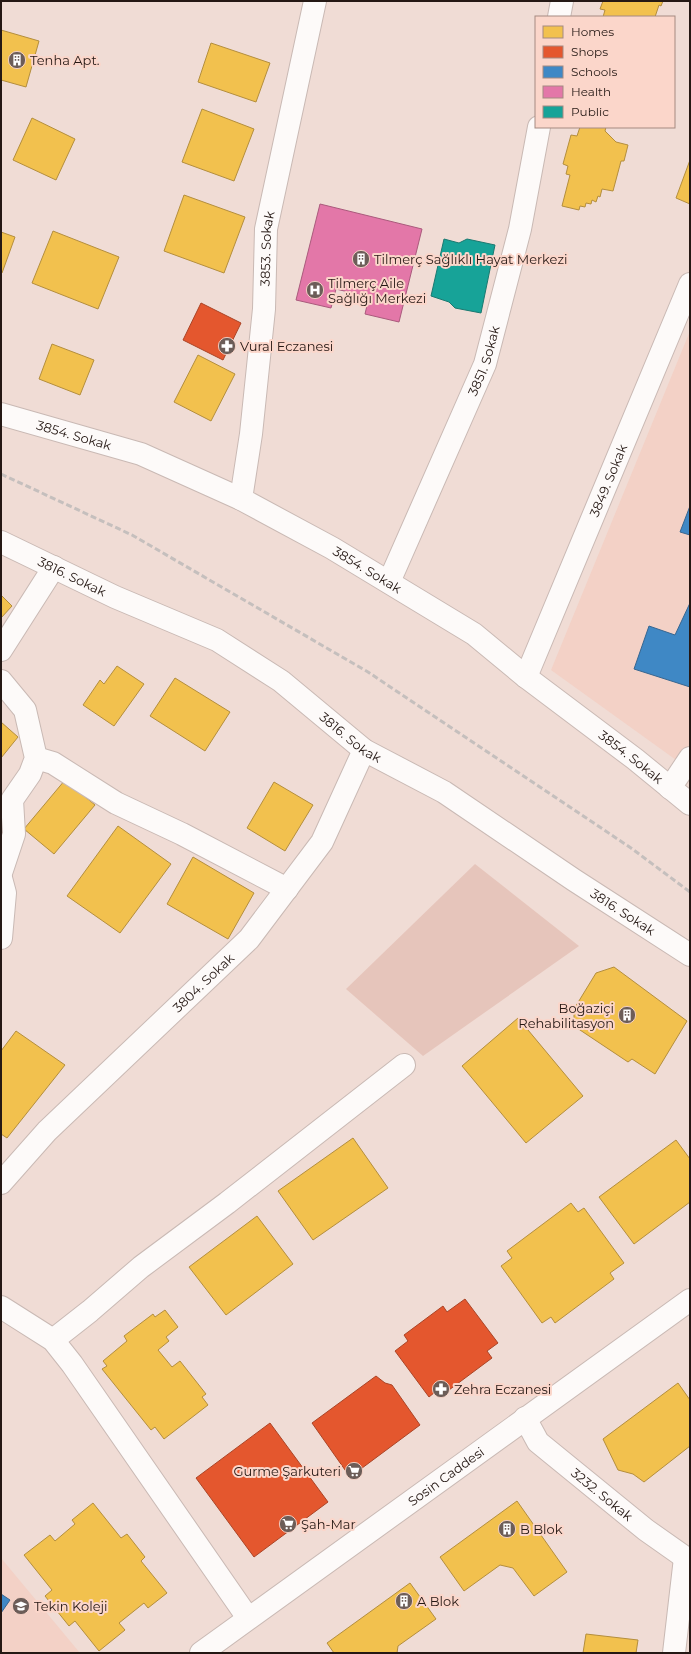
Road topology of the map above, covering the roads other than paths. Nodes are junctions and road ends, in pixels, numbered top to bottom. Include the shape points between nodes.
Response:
1 (315, 1) edge
2 (562, 1) edge
3 (559, 16) edge
4 (539, 128) edge
5 (690, 284) edge
6 (1, 414) edge
7 (241, 500) junction
8 (1, 542) edge
9 (54, 567) junction
10 (389, 582) junction
11 (1, 650) edge
12 (526, 677) junction
13 (1, 681) edge
14 (364, 750) junction
15 (36, 758) junction
16 (690, 758) edge
17 (670, 788) junction
18 (690, 804) edge
19 (1, 873) edge
20 (1, 878) edge
21 (287, 889) junction
22 (1, 938) edge
23 (690, 955) edge
24 (404, 1065) dead end
25 (1, 1183) edge
26 (690, 1300) edge
27 (1, 1307) edge
28 (53, 1340) junction
29 (525, 1418) junction
30 (688, 1559) edge
31 (248, 1618) junction
32 (201, 1653) edge
33 (674, 1653) edge

1 - 7 street, 3853. Sokak via 266,229 264,309 251,434
2 - 3 street
4 - 10 street, 3851. Sokak via 520,230 485,364
5 - 12 street, 3849. Sokak
6 - 7 street, 3854. Sokak via 141,454
7 - 10 street, 3854. Sokak via 332,548
8 - 9 street, 3816. Sokak
9 - 11 street
9 - 14 street, 3816. Sokak via 115,597 217,640 281,681
10 - 12 street, 3854. Sokak via 474,634
12 - 17 street, 3854. Sokak
13 - 15 street via 25,710
14 - 21 street, 3804. Sokak via 322,842
14 - 23 street, 3816. Sokak via 444,792
15 - 19 street via 30,774 12,800 14,834
15 - 21 street via 53,763 116,803
16 - 17 street
17 - 18 street, 3854. Sokak
20 - 22 street via 5,893
21 - 25 street, 3804. Sokak via 249,939 47,1131
24 - 28 street via 141,1267
26 - 29 street, Sosin Caddesi
27 - 28 street
28 - 31 street
29 - 30 street, 3232. Sokak via 538,1442 646,1530
29 - 31 street, Sosin Caddesi via 350,1547
30 - 33 street
31 - 32 street, Sosin Caddesi

